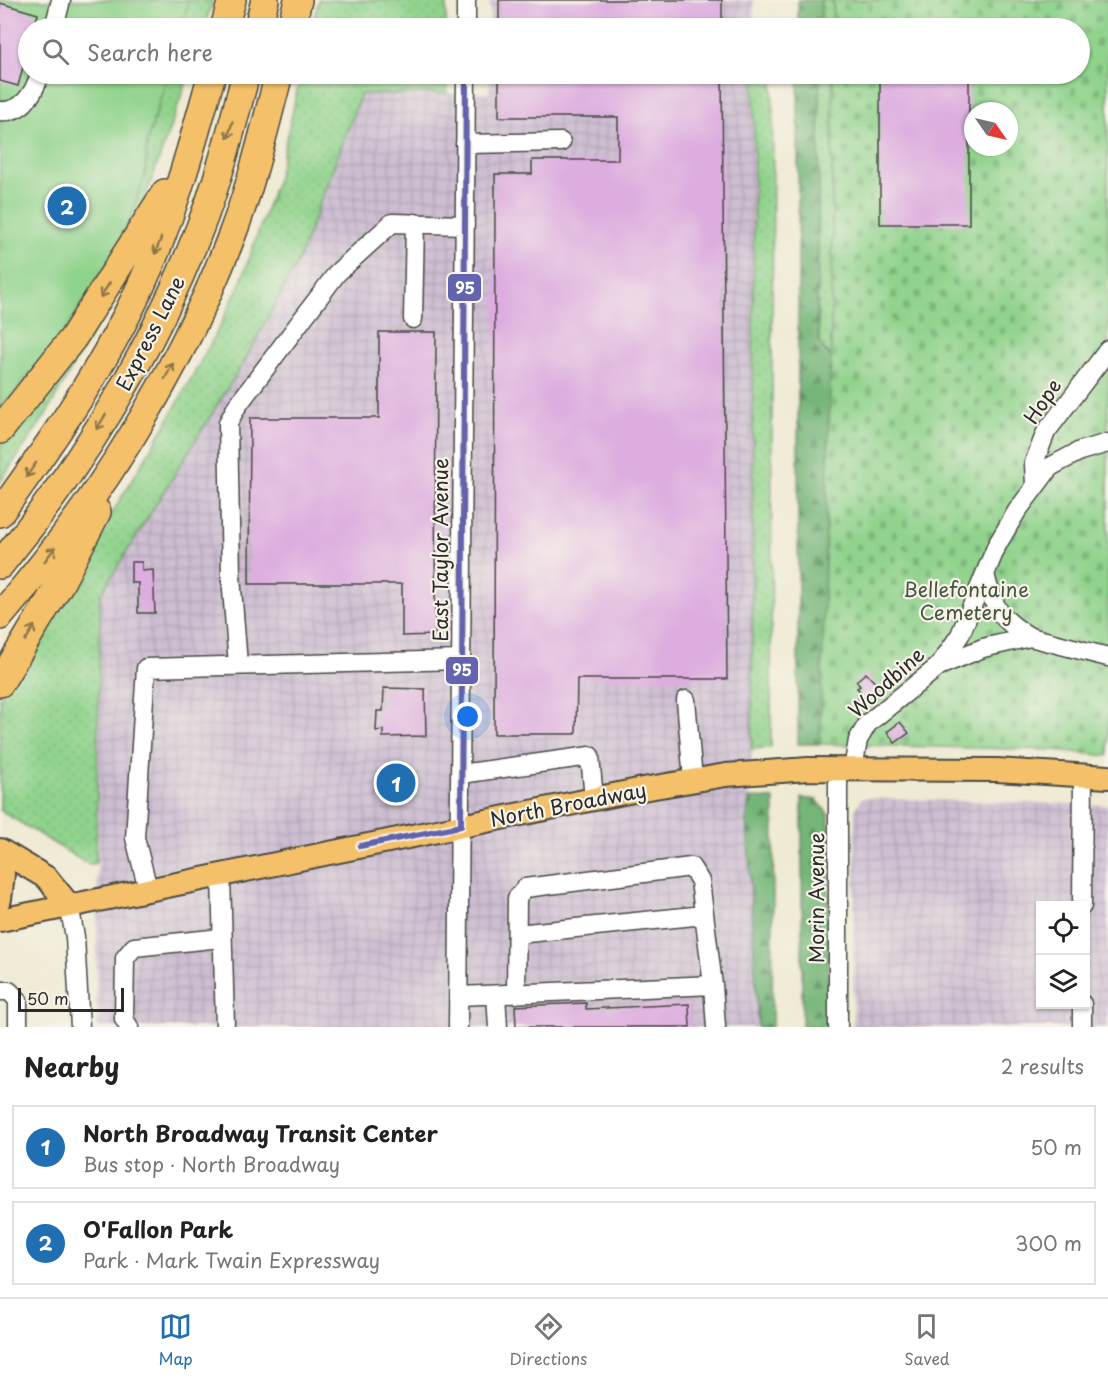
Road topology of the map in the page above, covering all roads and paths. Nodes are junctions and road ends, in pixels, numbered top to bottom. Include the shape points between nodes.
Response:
1 (61, 0) edge
2 (232, 0) edge
3 (265, 0) edge
4 (298, 0) edge
5 (466, 0) edge
6 (56, 18) edge
7 (227, 18) edge
8 (260, 18) edge
9 (294, 18) edge
10 (466, 18) edge
11 (36, 84) edge
12 (209, 84) edge
13 (243, 84) edge
14 (276, 84) edge
15 (466, 84) edge
16 (0, 111) edge
17 (561, 142) dead end
18 (465, 144) junction
19 (191, 151) junction
20 (416, 223) junction
21 (465, 225) junction
22 (413, 319) dead end
23 (1108, 350) edge
24 (140, 422) junction
25 (0, 430) edge
26 (1108, 443) edge
27 (1035, 486) junction
28 (0, 513) edge
29 (0, 565) edge
30 (985, 574) junction
31 (0, 616) edge
32 (1030, 637) junction
33 (1108, 657) edge
34 (462, 660) junction
35 (238, 665) junction
36 (939, 666) junction
37 (0, 683) edge
38 (686, 700) dead end
39 (846, 769) junction
40 (461, 774) junction
41 (1083, 774) junction
42 (1108, 777) edge
43 (693, 780) junction
44 (594, 799) junction
45 (461, 826) junction
46 (0, 850) edge
47 (0, 866) edge
48 (221, 874) junction
49 (148, 889) junction
50 (0, 899) edge
51 (1082, 901) edge
52 (69, 906) junction
53 (704, 915) junction
54 (0, 920) edge
55 (517, 934) junction
56 (221, 938) junction
57 (714, 985) junction
58 (0, 991) edge
59 (516, 994) junction
60 (496, 995) junction
61 (459, 996) junction
62 (1082, 1009) edge
63 (18, 1027) edge
64 (80, 1027) edge
65 (129, 1027) edge
66 (225, 1027) edge
67 (458, 1027) edge
68 (498, 1027) edge
69 (716, 1027) edge
70 (838, 1027) edge
71 (1082, 1027) edge

1 - 6 street
2 - 7 highway
3 - 8 highway
4 - 9 highway
5 - 10 street
11 - 16 street via 18,109
12 - 19 highway
13 -> 29 highway, Express Lane via 200,229 157,324 78,459
24 -> 14 highway via 190,331 233,233
15 - 18 street, East Taylor Avenue
17 - 18 street
18 - 21 street, East Taylor Avenue
19 -> 25 highway via 73,338
19 -> 28 highway via 159,243 134,299 57,433
20 - 21 street
20 - 22 street
20 - 35 street via 392,223 337,273 228,423 231,576
21 - 34 street, East Taylor Avenue
23 - 27 street, Hope via 1046,432 1034,463
31 -> 24 highway via 77,518
37 -> 24 highway via 61,582
26 - 27 street, Woodbine via 1050,466
27 - 30 street, Woodbine via 1017,510
30 - 32 street via 992,602 1010,625
30 - 36 street, Woodbine via 960,636
32 - 33 street
32 - 36 street via 983,648
34 - 35 street
34 - 40 street, East Taylor Avenue
35 - 49 street via 146,668 135,838
36 - 39 street, Woodbine via 868,723
38 - 43 street
39 - 41 main road, North Broadway
39 - 43 main road, North Broadway via 765,771
39 - 70 street, Morin Avenue
40 - 44 street via 590,756
40 - 45 street, East Taylor Avenue
41 - 42 main road, North Broadway
41 - 51 street
43 - 44 main road, North Broadway
44 - 45 main road, North Broadway
45 - 48 main road, North Broadway
45 - 61 street, East Taylor Avenue
46 - 52 main road via 47,878
47 - 50 main road
48 - 49 main road, North Broadway
48 - 56 street
49 - 52 main road, North Broadway
52 - 54 main road, North Broadway
52 - 64 street via 75,937
53 - 55 street
53 - 55 street via 700,881 692,867 525,888 517,898
53 - 57 street
55 - 59 street
56 - 65 street via 134,947 128,952 124,1019
56 - 66 street
57 - 59 street
57 - 69 street
58 - 63 street via 9,991 18,1000
59 - 60 street
60 - 61 street
60 - 68 street
61 - 67 street, East Taylor Avenue
62 - 71 street

